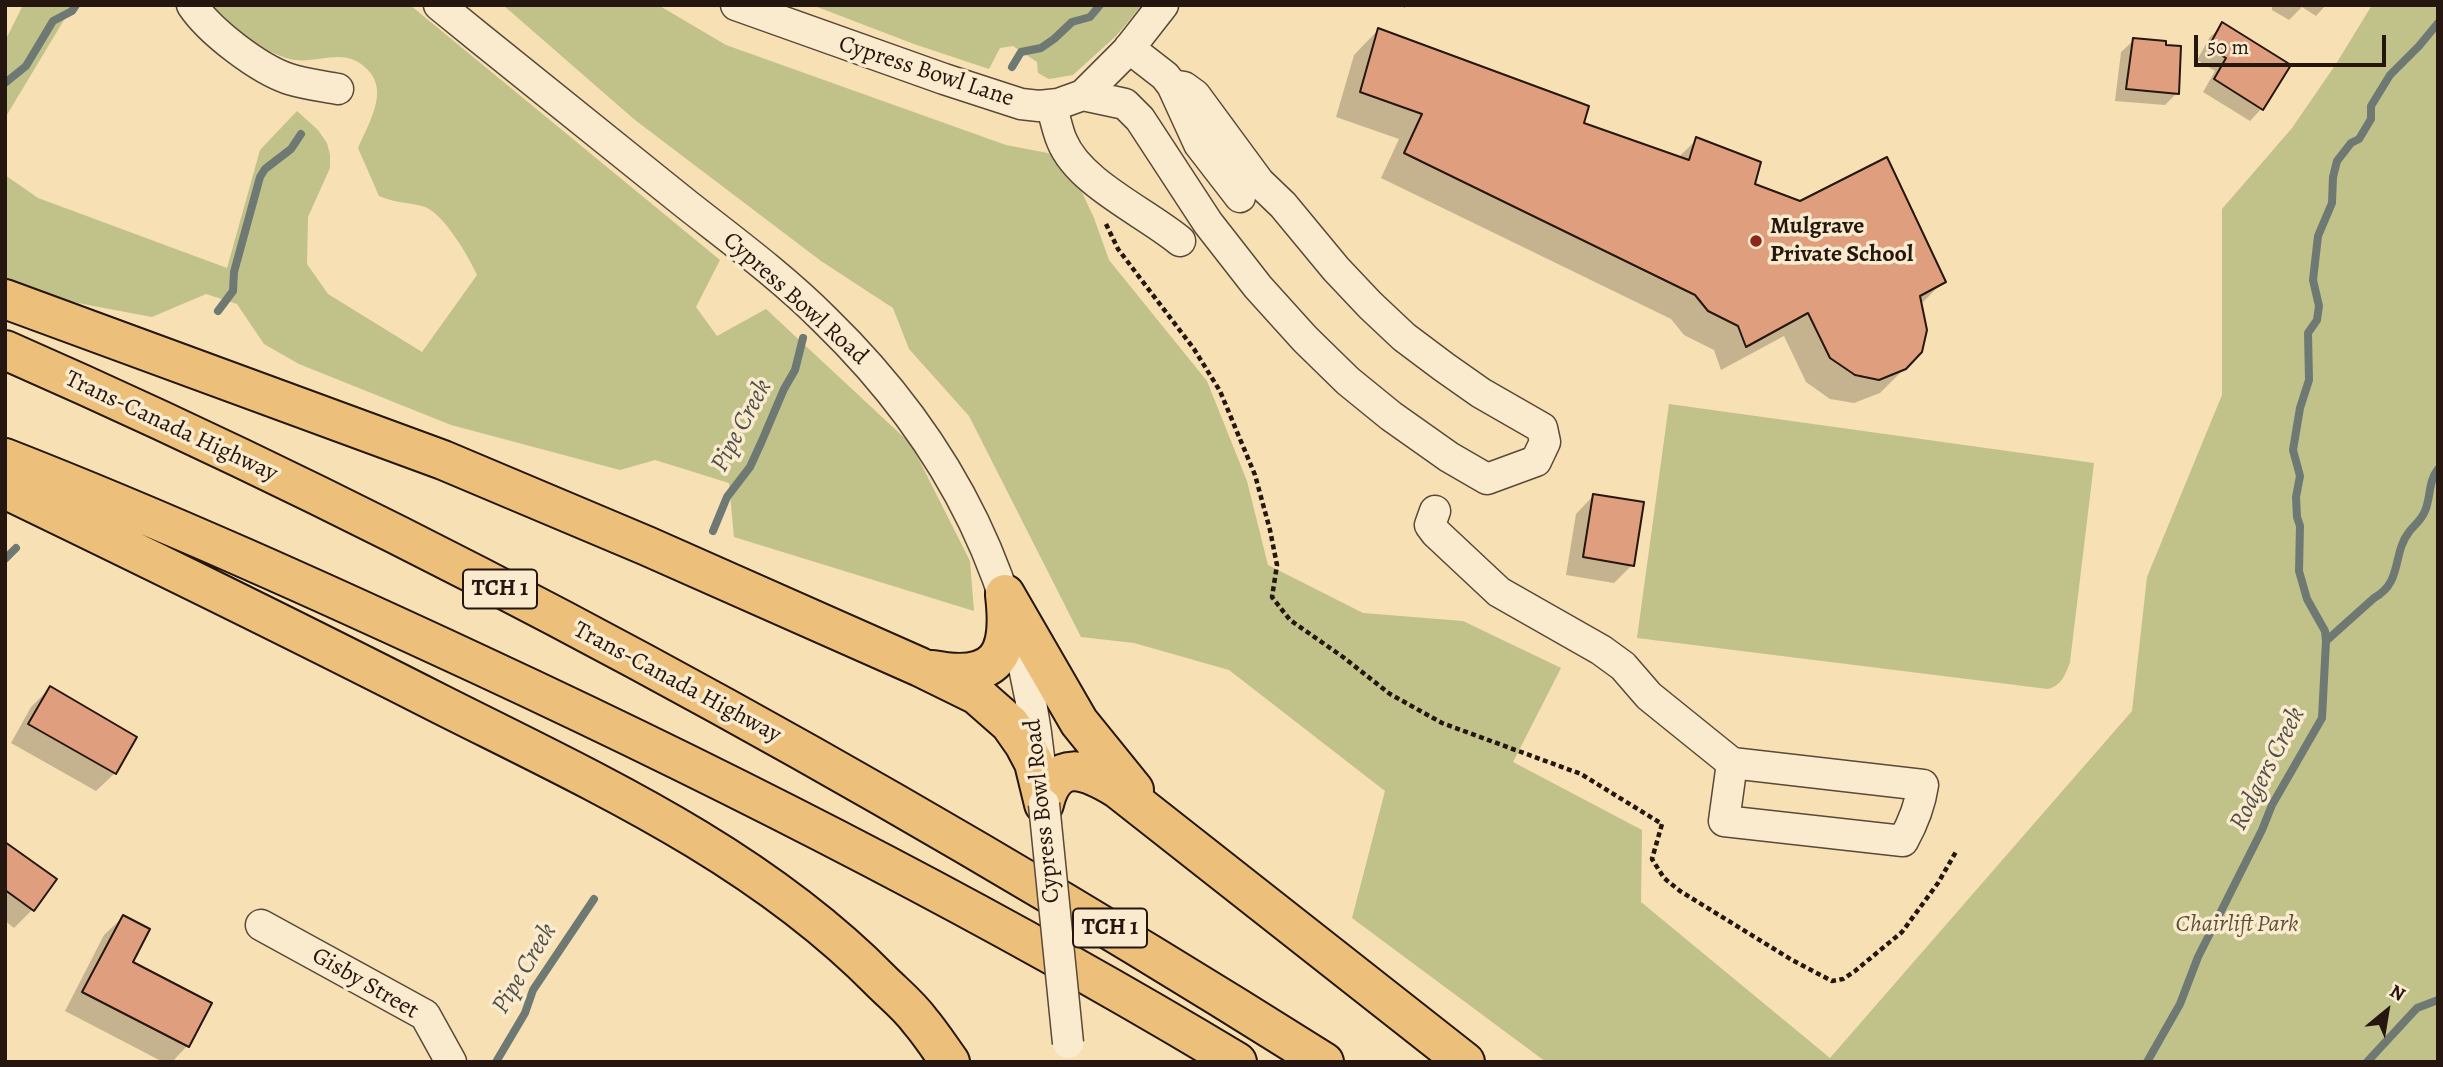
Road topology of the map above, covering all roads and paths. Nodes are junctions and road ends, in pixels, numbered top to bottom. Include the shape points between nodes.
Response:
1 (192, 5) edge
2 (439, 5) edge
3 (736, 5) edge
4 (1163, 5) edge
5 (1129, 48) junction
6 (1172, 85) junction
7 (338, 89) dead end
8 (1083, 95) junction
9 (1051, 104) junction
10 (1140, 119) junction
11 (1113, 194) junction
12 (1180, 241) dead end
13 (5, 299) edge
14 (5, 350) edge
15 (5, 458) edge
16 (5, 489) edge
17 (1435, 511) dead end
18 (1005, 594) junction
19 (920, 667) junction
20 (1732, 763) junction
21 (1044, 804) junction
22 (1181, 840) junction
23 (1957, 850) dead end
24 (261, 925) dead end
25 (1069, 1053) edge
26 (451, 1062) edge
27 (950, 1062) edge
28 (1237, 1062) edge
29 (1324, 1062) edge
30 (1465, 1062) edge

1 - 7 street via 232,46 261,64 288,78
2 - 18 street, Cypress Bowl Road via 784,283 862,356 951,476
3 - 9 street, Cypress Bowl Lane via 1000,98 1021,104
4 - 5 street, Cypress Bowl Lane
5 - 6 street
5 - 8 street, Cypress Bowl Lane
6 - 10 street via 1232,202 1178,142
6 - 10 street via 1195,95 1259,182 1335,269 1404,337 1481,393 1542,428 1545,442 1536,461 1486,479 1348,381 1258,287 1208,223
8 - 9 street, Cypress Bowl Lane
8 - 10 street via 1125,104
9 - 11 street via 1072,158
11 - 12 street
11 - 23 path via 1104,217 1111,235 1206,367 1252,466 1277,565 1272,597 1290,620 1390,694 1442,723 1581,774 1662,824 1652,859 1664,878 1719,916 1832,981 1855,971 1902,932
13 - 19 highway via 467,469
14 - 29 highway, Trans-Canada Highway / TCH 1 via 319,496 718,704 982,852
15 - 28 highway, TCH 1 via 278,573 675,758 953,901
16 - 27 highway via 511,740 733,860 850,949 920,1020
17 - 20 street via 1430,525 1499,593 1623,666 1649,696
18 - 19 highway via 1006,642 990,665 964,673
18 - 21 street, Cypress Bowl Road via 1031,701
18 - 22 highway via 1079,722
19 - 21 highway via 977,695 1010,724 1034,763
20 - 20 street via 1724,821 1903,841 1921,799 1923,785
21 - 22 highway via 1055,778 1064,772 1082,772 1118,789
21 - 25 street, Cypress Bowl Road, bridge
22 - 30 highway
24 - 26 street, Gisby Street via 425,1015

